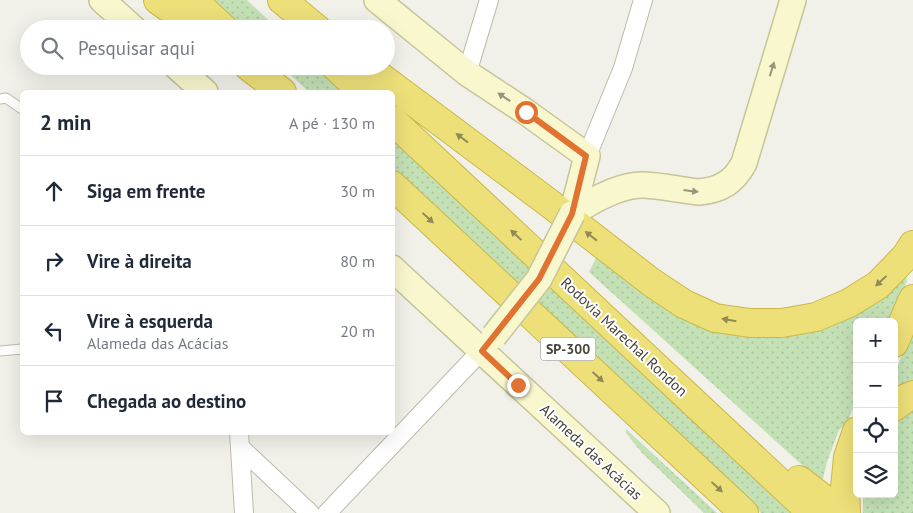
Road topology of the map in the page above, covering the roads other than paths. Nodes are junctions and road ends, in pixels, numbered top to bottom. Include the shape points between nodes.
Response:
1 (102, 0) edge
2 (158, 0) edge
3 (193, 0) edge
4 (263, 0) edge
5 (282, 0) edge
6 (377, 0) edge
7 (489, 0) edge
8 (643, 0) edge
9 (793, 0) edge
10 (124, 20) edge
11 (186, 20) edge
12 (214, 20) edge
13 (284, 20) edge
14 (306, 20) edge
15 (467, 73) junction
16 (186, 75) edge
17 (260, 75) edge
18 (275, 75) edge
19 (345, 75) edge
20 (378, 75) edge
21 (203, 90) edge
22 (279, 90) edge
23 (291, 90) edge
24 (361, 90) edge
25 (0, 99) edge
26 (20, 108) edge
27 (395, 123) edge
28 (585, 160) junction
29 (395, 188) edge
30 (572, 214) junction
31 (913, 245) edge
32 (395, 270) edge
33 (913, 299) edge
34 (898, 334) edge
35 (488, 343) junction
36 (20, 350) edge
37 (0, 351) edge
38 (913, 395) edge
39 (692, 400) junction
40 (898, 404) edge
41 (240, 440) edge
42 (853, 443) edge
43 (853, 498) edge
44 (244, 513) edge
45 (310, 513) edge
46 (327, 513) edge
47 (657, 513) edge
48 (744, 513) edge
49 (812, 513) edge
50 (845, 513) edge
51 (852, 513) edge

1 - 10 main road
2 - 11 highway
3 - 12 highway
4 - 13 highway
5 - 14 highway
6 - 15 main road
7 - 15 street
8 - 28 street via 623,68
30 -> 9 main road via 605,194 636,186 708,192 736,176 744,163
28 -> 15 main road via 526,112
16 - 21 main road
17 - 22 highway
18 - 23 highway
19 - 24 highway
31 -> 20 highway via 878,285 849,303 816,317 782,324 750,324 715,318 684,304 651,282
25 - 26 lane via 6,98
39 -> 27 highway, Rodovia Marechal Rondon / SP-300
28 - 30 main road
29 -> 48 highway, SP-300
30 - 35 main road, bridge via 539,279
32 - 35 main road, Alameda das Acácias
33 - 34 highway
35 - 46 street
35 - 47 main road, Alameda das Acácias
36 - 37 lane
38 - 40 highway
39 - 49 highway, Rodovia Marechal Rondon / SP-300
39 - 50 highway
41 - 44 street
41 - 45 street
42 - 50 highway via 848,457
43 - 51 highway

